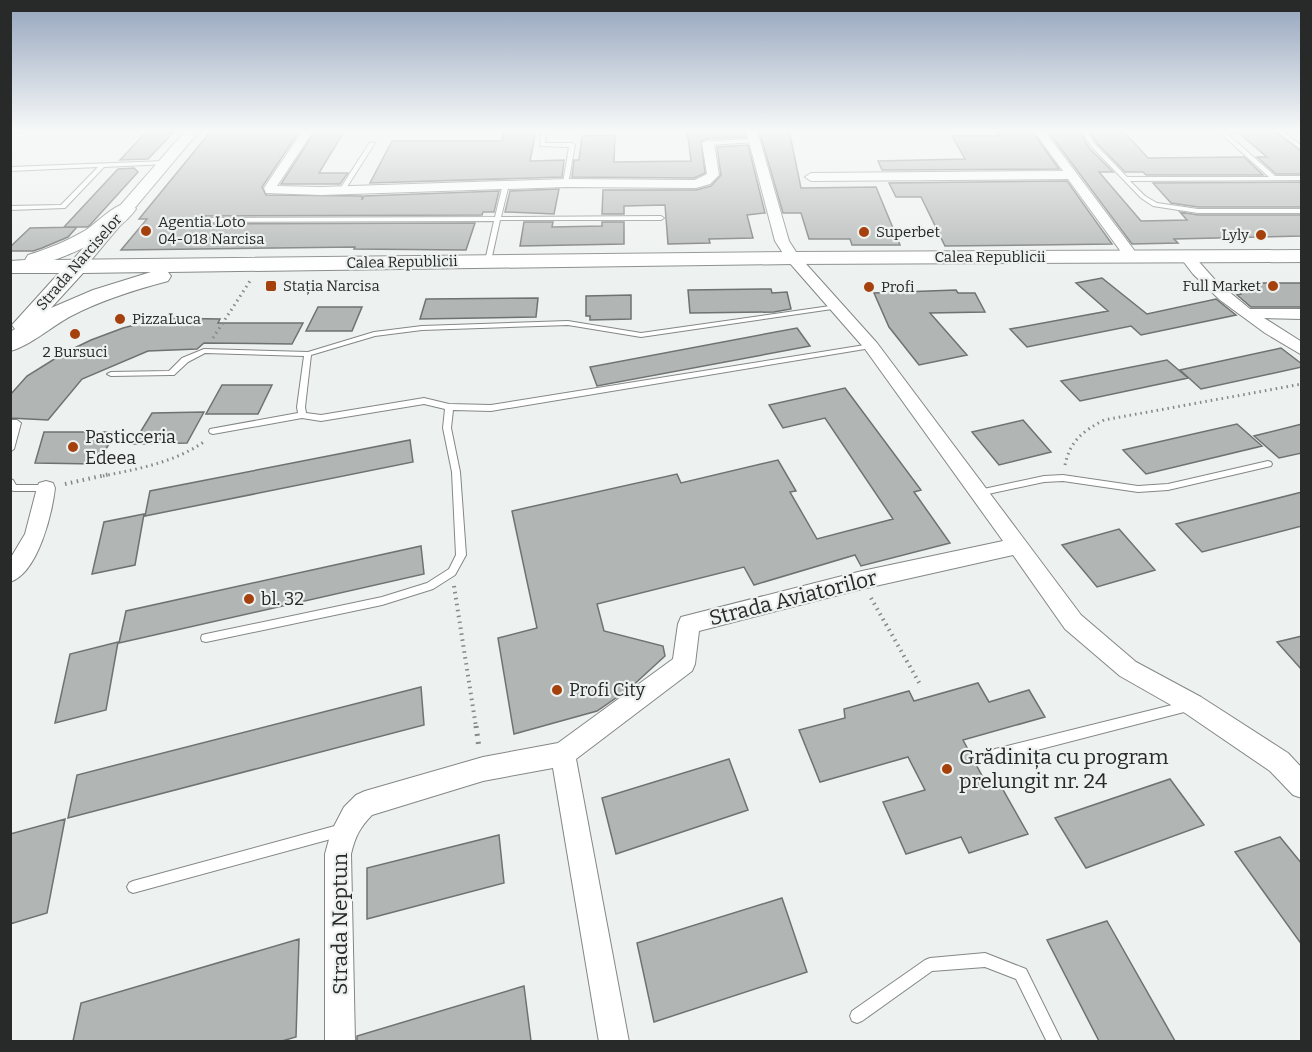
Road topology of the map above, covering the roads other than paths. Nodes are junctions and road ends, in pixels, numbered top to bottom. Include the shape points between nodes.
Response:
1 (90, 179) edge
2 (152, 179) edge
3 (276, 179) edge
4 (349, 179) edge
5 (567, 179) edge
6 (708, 179) edge
7 (765, 179) edge
8 (1074, 179) edge
9 (1126, 179) edge
10 (566, 183) junction
11 (506, 184) junction
12 (343, 189) junction
13 (10, 208) edge
14 (126, 209) junction
15 (1302, 211) edge
16 (662, 218) dead end
17 (199, 220) dead end
18 (498, 220) junction
19 (1302, 256) edge
20 (1132, 257) junction
21 (1187, 257) junction
22 (793, 258) junction
23 (488, 261) junction
24 (176, 265) junction
25 (202, 265) junction
26 (10, 266) edge
27 (76, 267) junction
28 (837, 307) junction
29 (1248, 313) junction
30 (1302, 314) edge
31 (10, 342) edge
32 (871, 346) junction
33 (1302, 350) edge
34 (308, 354) junction
35 (111, 374) dead end
36 (449, 407) junction
37 (302, 415) junction
38 (10, 423) edge
39 (213, 431) road end
40 (10, 449) edge
41 (1268, 464) dead end
42 (10, 482) edge
43 (46, 488) joint
44 (979, 493) junction
45 (1017, 546) junction
46 (10, 574) edge
47 (206, 639) dead end
48 (1193, 705) junction
49 (563, 754) junction
50 (995, 755) dead end
51 (1302, 786) edge
52 (343, 829) junction
53 (133, 887) dead end
54 (857, 1016) dead end
55 (340, 1041) edge
56 (614, 1041) edge
57 (1055, 1041) edge

1 - 13 lane via 63,207
2 - 14 street, Strada Narciselor
3 - 12 street via 270,190
4 - 12 lane
5 - 10 lane
6 - 10 street via 696,184
7 - 22 street via 782,241
8 - 20 street
9 - 15 lane via 1148,202 1166,208
10 - 11 street
11 - 12 street
11 - 18 lane
14 - 24 main road via 121,245 147,260
14 - 26 main road via 69,249
14 - 27 street, Strada Narciselor
16 - 18 lane
17 - 18 lane
18 - 23 lane
19 - 21 main road, Calea Republicii
20 - 21 main road, Calea Republicii
20 - 22 main road, Calea Republicii
21 - 29 street via 1221,294
22 - 23 main road, Calea Republicii
22 - 28 street
23 - 25 main road, Calea Republicii
24 - 25 main road, Calea Republicii
24 - 27 main road, Calea Republicii
25 - 31 main road via 108,291
26 - 27 main road, Calea Republicii
27 - 31 main road, Strada Narciselor
28 - 32 street
28 - 34 lane via 641,335 568,322 422,328 374,334
29 - 30 street
29 - 33 street
32 - 36 lane via 491,408
32 - 44 street
34 - 35 lane via 204,351 185,360 171,373
34 - 37 lane
36 - 37 lane via 424,401 321,418
36 - 47 lane via 447,428 456,472 461,546 452,572 430,586 382,601
37 - 39 lane
38 - 40 lane via 17,423
41 - 44 lane via 1168,487 1138,489 1063,478
42 - 43 lane via 14,488
43 - 46 street via 43,512 24,559
44 - 45 street
45 - 48 street via 1073,622 1128,669
45 - 49 street, Strada Aviatorilor via 689,624 684,664
48 - 50 lane
48 - 51 street via 1279,762
49 - 52 street, Strada Neptun via 483,769 365,804
49 - 56 street
52 - 53 lane
52 - 55 street, Strada Neptun via 338,854
54 - 57 lane via 930,965 985,960 1021,974

